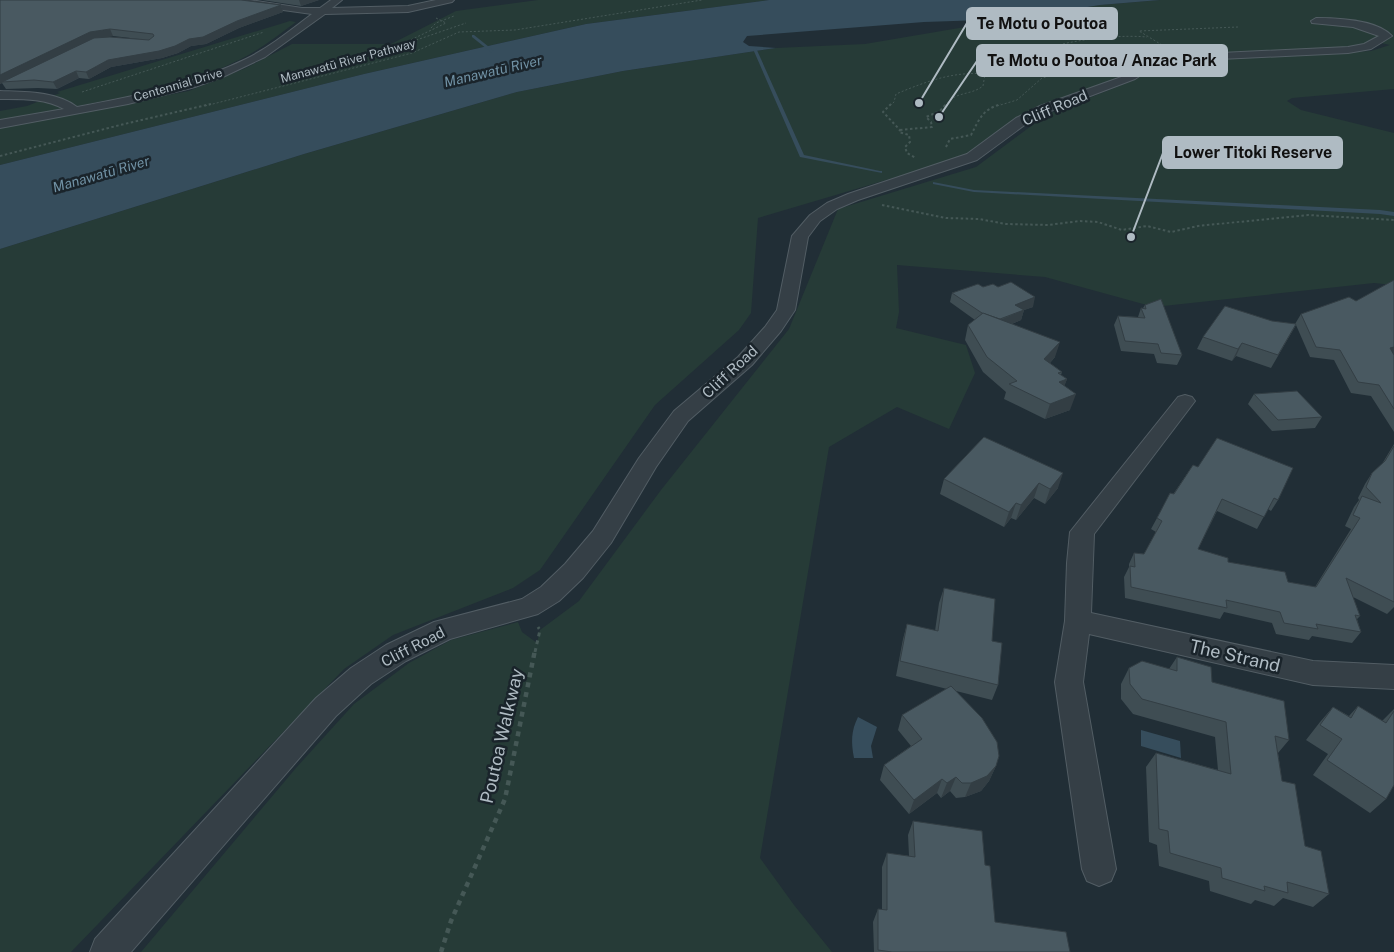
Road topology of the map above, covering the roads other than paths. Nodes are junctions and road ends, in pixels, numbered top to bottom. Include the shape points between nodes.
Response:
1 (232, 0) edge
2 (337, 0) edge
3 (449, 0) edge
4 (283, 8) junction
5 (322, 11) junction
6 (1316, 21) dead end
7 (1388, 32) edge
8 (0, 94) edge
9 (74, 110) junction
10 (0, 124) edge
11 (1184, 401) dead end
12 (1078, 621) junction
13 (1394, 677) edge
14 (1099, 869) dead end
15 (108, 952) edge

1 - 4 street
2 - 4 street
2 - 5 street, Centennial Drive
3 - 5 street via 408,9
4 - 5 street
5 - 9 street, Centennial Drive via 264,52 231,70 151,95
6 - 7 street, Cliff Road
7 - 15 street, Cliff Road via 1377,43 1348,50 1179,58 1152,63 1131,77 1021,121 972,157 853,197 815,218 800,236 786,310 772,331 745,361 681,416 647,462 602,537 574,571 550,594 529,607 443,630 396,653 361,676 326,706
8 - 9 street via 55,100 68,104
9 - 10 street, Centennial Drive
11 - 12 street via 1082,532
12 - 13 street, The Strand via 1312,673
12 - 14 street via 1069,682

